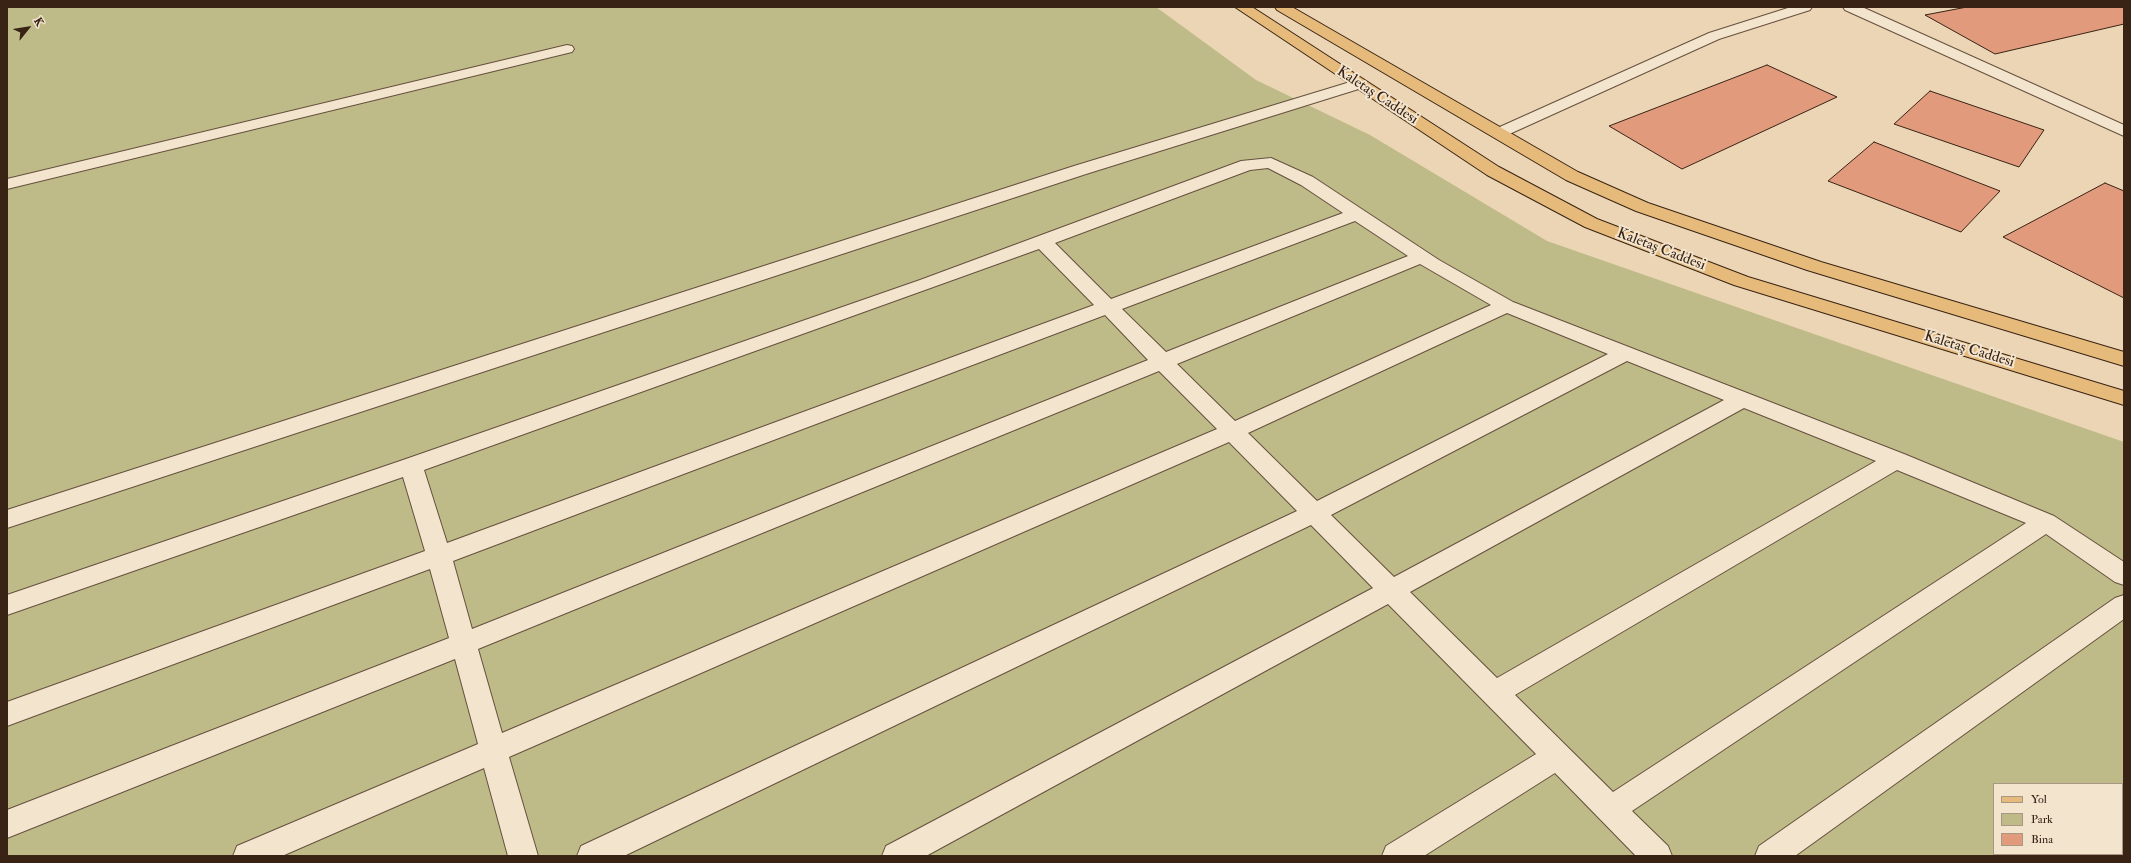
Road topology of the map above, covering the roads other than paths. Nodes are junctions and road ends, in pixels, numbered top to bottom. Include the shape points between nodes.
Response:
1 (1242, 7) edge
2 (1282, 7) edge
3 (1805, 7) edge
4 (1850, 7) edge
5 (567, 49) dead end
6 (1360, 84) junction
7 (2124, 131) edge
8 (1499, 133) junction
9 (7, 184) edge
10 (1357, 214) junction
11 (1042, 241) junction
12 (1422, 257) junction
13 (1108, 306) junction
14 (1506, 306) junction
15 (1626, 353) junction
16 (2124, 359) edge
17 (1164, 362) junction
18 (2124, 398) edge
19 (1743, 399) junction
20 (1232, 431) junction
21 (1896, 460) junction
22 (411, 466) junction
23 (1315, 513) junction
24 (7, 519) edge
25 (2046, 522) junction
26 (439, 556) junction
27 (2124, 575) edge
28 (1392, 590) junction
29 (7, 605) edge
30 (2124, 605) edge
31 (463, 644) junction
32 (1495, 694) junction
33 (7, 714) edge
34 (492, 749) junction
35 (1558, 756) junction
36 (1611, 809) junction
37 (7, 824) edge
38 (248, 856) edge
39 (523, 856) edge
40 (592, 856) edge
41 (896, 856) edge
42 (1397, 856) edge
43 (1657, 856) edge
44 (1770, 856) edge

1 - 6 main road, Kaletaş Caddesi
2 - 8 main road, Kaletaş Caddesi
3 - 8 street via 1714,36
4 - 7 street
5 - 9 street
6 - 18 main road, Kaletaş Caddesi via 1493,171 1591,222 1741,281
6 - 24 street via 1072,172
8 - 16 main road, Kaletaş Caddesi via 1572,176 1642,207 1814,266
10 - 11 street via 1307,182 1271,163 1247,165
10 - 12 street
10 - 13 street
11 - 13 street
11 - 22 street
12 - 14 street
12 - 17 street
13 - 17 street
13 - 26 street
14 - 15 street
14 - 20 street
15 - 19 street
15 - 23 street
17 - 20 street
17 - 31 street
19 - 21 street
19 - 28 street
20 - 23 street
20 - 34 street
21 - 25 street
21 - 32 street
22 - 26 street
22 - 29 street
23 - 28 street
23 - 40 street
25 - 27 street
25 - 36 street
26 - 31 street
26 - 33 street
28 - 32 street
28 - 41 street
30 - 44 street
31 - 34 street
31 - 37 street
32 - 35 street
34 - 38 street
34 - 39 street
35 - 36 street
35 - 42 street
36 - 43 street

